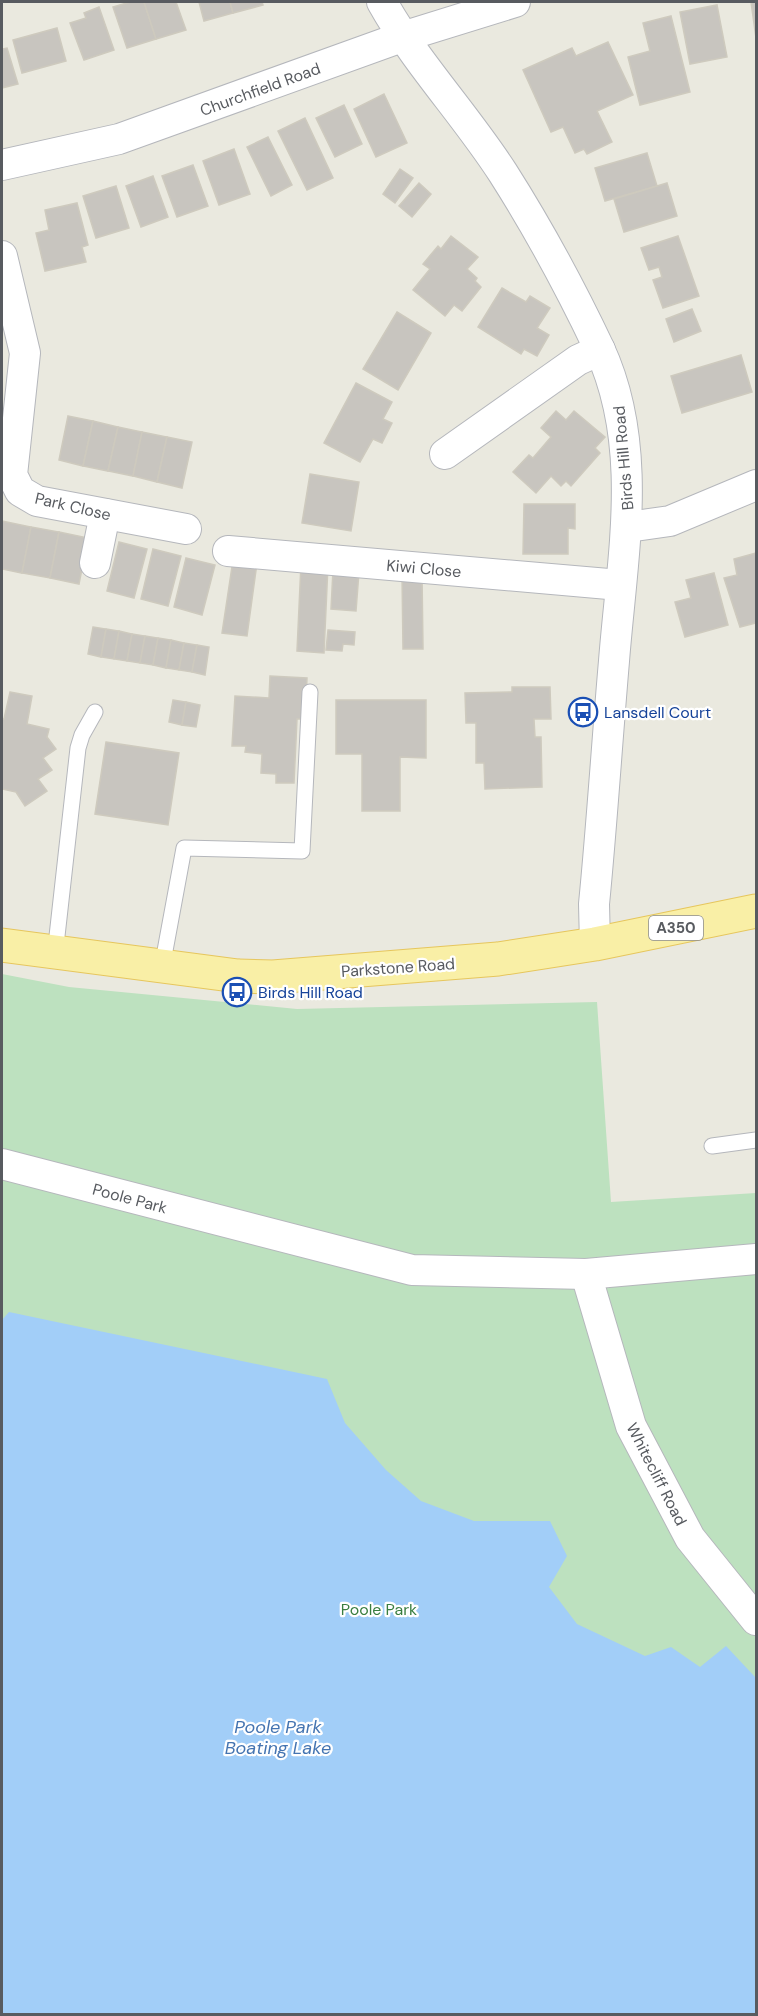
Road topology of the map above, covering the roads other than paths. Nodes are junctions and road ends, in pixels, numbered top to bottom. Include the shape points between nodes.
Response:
1 (382, 2) edge
2 (515, 2) edge
3 (402, 37) junction
4 (2, 165) edge
5 (2, 256) edge
6 (600, 350) junction
7 (445, 454) dead end
8 (756, 485) edge
9 (105, 514) junction
10 (628, 527) junction
11 (186, 529) dead end
12 (228, 551) dead end
13 (95, 563) dead end
14 (620, 585) junction
15 (310, 692) dead end
16 (95, 712) dead end
17 (756, 911) edge
18 (595, 944) junction
19 (2, 945) edge
20 (55, 954) junction
21 (162, 967) junction
22 (756, 1140) edge
23 (712, 1146) dead end
24 (2, 1164) edge
25 (756, 1259) edge
26 (586, 1274) junction
27 (756, 1620) edge

1 - 3 street, Birds Hill Road
2 - 3 street, Churchfield Road
3 - 4 street, Churchfield Road via 119,139
3 - 6 street, Birds Hill Road via 502,172
5 - 9 street, Park Close via 25,353 12,475 20,491 37,501
6 - 7 street via 578,360
6 - 10 street, Birds Hill Road via 622,410
8 - 10 street via 670,521
9 - 11 street, Park Close
9 - 13 street
10 - 14 street, Birds Hill Road
12 - 14 street, Kiwi Close
14 - 18 street, Birds Hill Road via 594,904
15 - 21 lane via 302,851 184,848
16 - 20 lane via 78,748
17 - 18 main road, Parkstone Road / A350
18 - 21 main road, Parkstone Road / A350 via 498,959 273,977
19 - 20 main road, Parkstone Road / A350
20 - 21 main road, Parkstone Road / A350
22 - 23 lane
24 - 26 street, Poole Park via 412,1270
25 - 26 street, Poole Park
26 - 27 street, Whitecliff Road via 631,1425 690,1538

